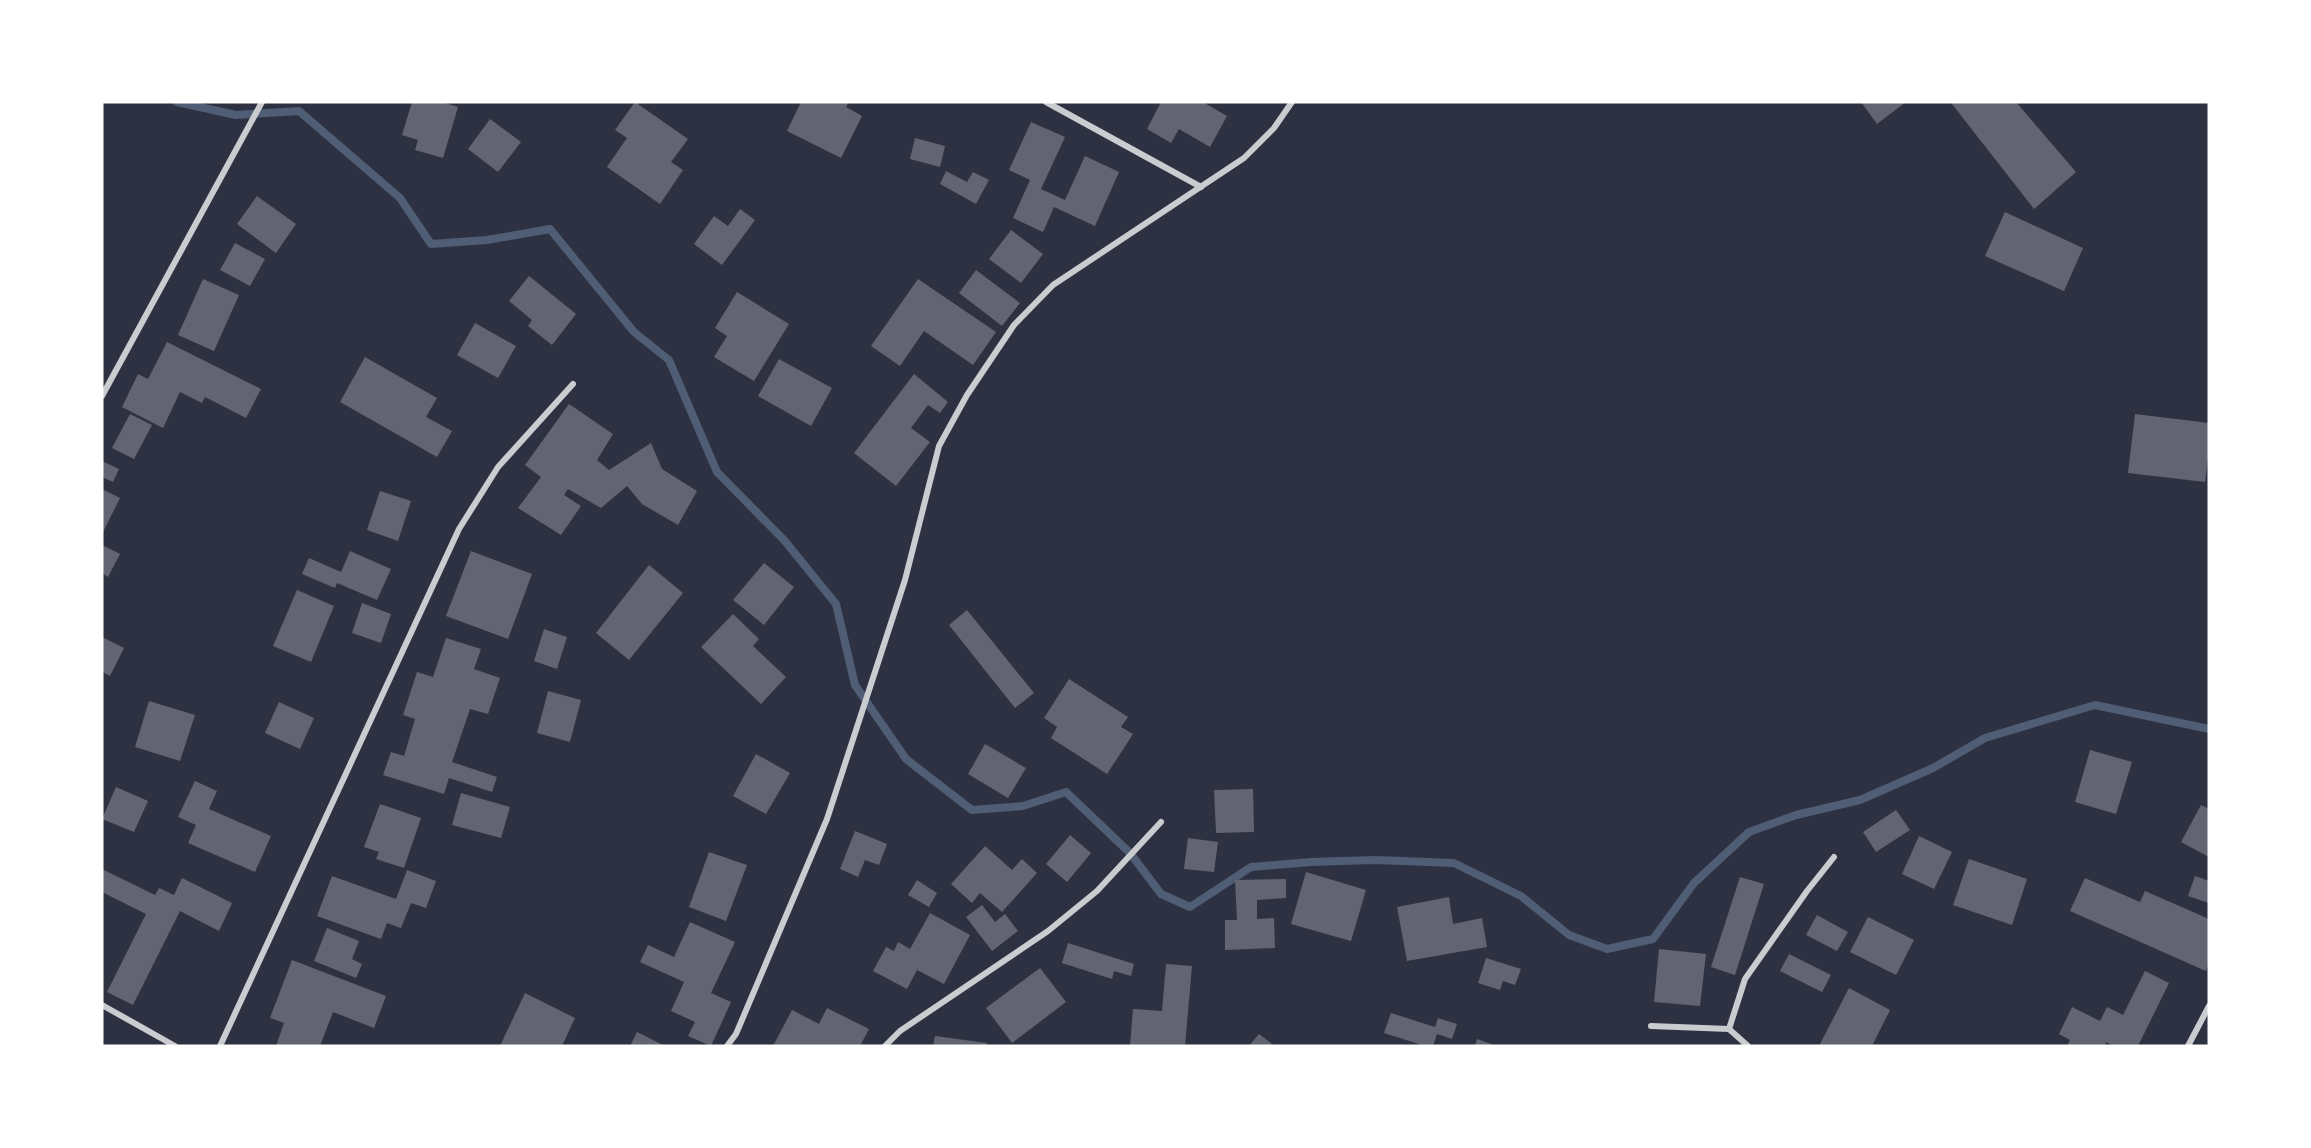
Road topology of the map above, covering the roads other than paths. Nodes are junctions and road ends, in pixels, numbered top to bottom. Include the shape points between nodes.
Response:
1 (262, 102) edge
2 (1046, 102) edge
3 (1292, 102) edge
4 (1201, 187) junction
5 (573, 384) dead end
6 (102, 396) edge
7 (1161, 822) dead end
8 (1834, 857) dead end
9 (102, 1005) edge
10 (2209, 1006) edge
11 (1651, 1026) dead end
12 (1729, 1029) junction
13 (175, 1046) edge
14 (220, 1046) edge
15 (727, 1046) edge
16 (885, 1046) edge
17 (1748, 1046) edge
18 (2188, 1046) edge

1 - 6 street
2 - 4 street
3 - 4 street via 1275,128 1244,158
4 - 15 street via 1053,285 1014,325 967,394 939,446 905,580 827,819 736,1034
5 - 14 street via 498,467 459,529
7 - 16 street via 1097,891 1048,931 900,1031
8 - 12 street via 1745,979
9 - 13 street
10 - 18 street
11 - 12 street
12 - 17 street

